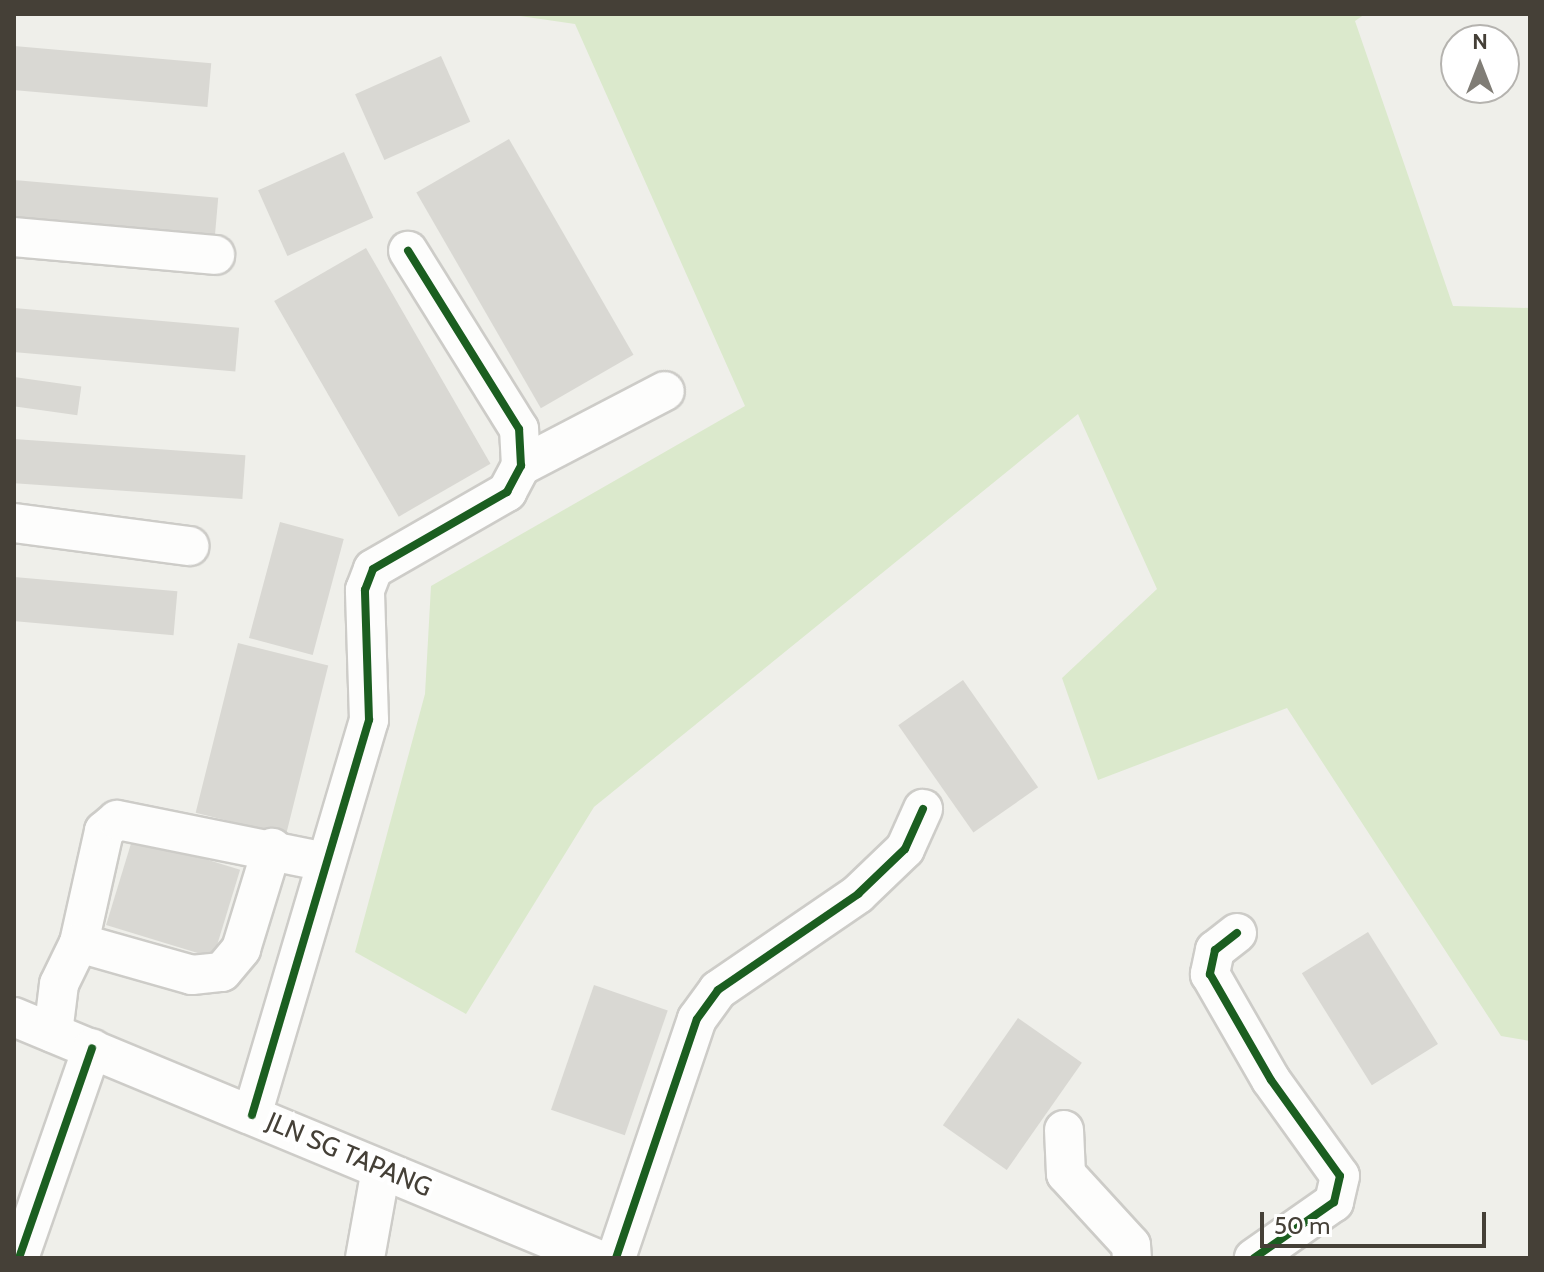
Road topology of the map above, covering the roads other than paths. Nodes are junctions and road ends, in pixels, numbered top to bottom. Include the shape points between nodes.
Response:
1 (14, 237) edge
2 (408, 251) dead end
3 (215, 255) dead end
4 (665, 391) dead end
5 (521, 466) junction
6 (14, 523) edge
7 (189, 546) dead end
8 (923, 809) dead end
9 (272, 848) junction
10 (325, 862) junction
11 (1237, 933) dead end
12 (79, 943) junction
13 (14, 1017) edge
14 (53, 1033) junction
15 (92, 1048) junction
16 (252, 1115) junction
17 (1064, 1130) dead end
18 (381, 1169) junction
19 (19, 1258) edge
20 (365, 1258) edge
21 (595, 1258) edge
22 (616, 1258) edge
23 (1132, 1258) edge
24 (1254, 1258) edge

1 - 3 street
2 - 5 street via 519,429
4 - 5 street
5 - 10 street via 507,492 373,569 365,590 369,720
6 - 7 street
8 - 22 street via 905,849 858,894 718,990 697,1019
9 - 10 street
9 - 12 street via 241,949 222,972 192,975
9 - 12 street via 108,823
10 - 16 street
11 - 24 street via 1215,950 1210,974 1271,1080 1340,1176 1334,1202
12 - 14 street via 59,984
13 - 14 street, JLN SG TAPANG
14 - 15 street, JLN SG TAPANG
15 - 16 street, JLN SG TAPANG
15 - 19 street
16 - 18 street, JLN SG TAPANG
17 - 23 street via 1066,1174 1131,1245
18 - 20 street
18 - 21 street, JLN SG TAPANG

